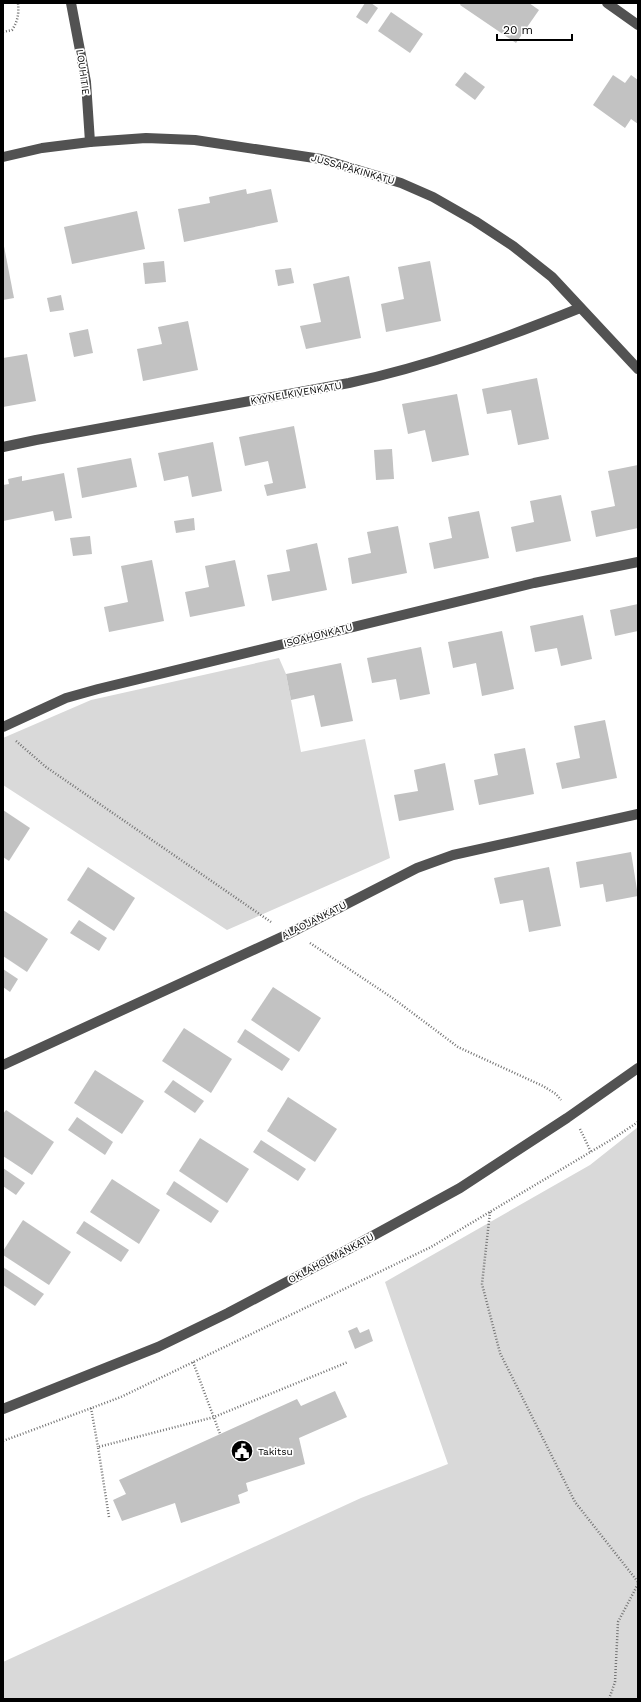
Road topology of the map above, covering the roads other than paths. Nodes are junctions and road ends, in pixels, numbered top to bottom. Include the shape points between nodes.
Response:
1 (71, 3) edge
2 (607, 3) edge
3 (638, 25) edge
4 (90, 142) junction
5 (3, 157) edge
6 (580, 308) junction
7 (638, 369) edge
8 (3, 447) edge
9 (638, 562) edge
10 (3, 727) edge
11 (638, 814) edge
12 (3, 1065) edge
13 (638, 1068) edge
14 (3, 1409) edge

1 - 4 street, LOUHITIE via 86,82
2 - 3 street
4 - 5 street, JUSSAPÄKINKATU via 42,148
4 - 6 street, JUSSAPÄKINKATU via 146,138 202,141 321,159 401,183 475,221 512,246 552,277
6 - 7 street, JUSSAPÄKINKATU
6 - 8 street, KYYNELKIVENKATU via 486,344 394,373
9 - 10 street, ISOAHONKATU via 534,583 98,688 66,698
11 - 12 street, ALAOJANKATU via 452,855 417,868 288,934
13 - 14 street, OKLAHOLMANKATU via 460,1188 346,1251 158,1347

